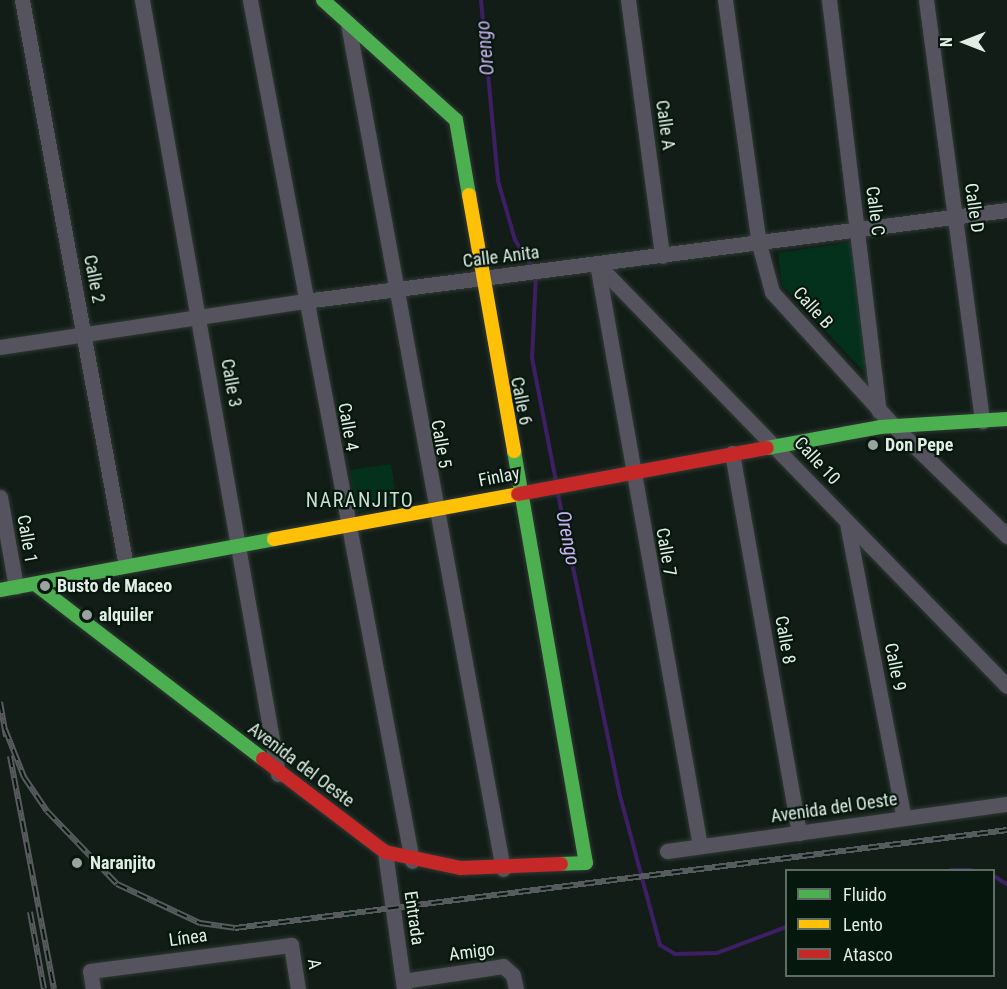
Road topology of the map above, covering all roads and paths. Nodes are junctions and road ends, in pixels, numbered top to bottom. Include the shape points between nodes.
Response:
1 (22, 0) edge
2 (142, 0) edge
3 (250, 0) edge
4 (323, 0) edge
5 (628, 0) edge
6 (725, 0) edge
7 (829, 0) edge
8 (927, 0) edge
9 (348, 24) junction
10 (1007, 210) edge
11 (955, 218) junction
12 (858, 230) junction
13 (759, 244) junction
14 (662, 256) junction
15 (597, 264) junction
16 (480, 279) junction
17 (394, 290) junction
18 (305, 301) junction
19 (200, 317) junction
20 (85, 334) junction
21 (0, 347) edge
22 (879, 410) junction
23 (1007, 419) edge
24 (982, 421) junction
25 (887, 427) junction
26 (776, 446) junction
27 (732, 453) junction
28 (632, 471) junction
29 (520, 492) junction
30 (0, 497) edge
31 (433, 508) junction
32 (848, 523) junction
33 (346, 525) junction
34 (1007, 536) edge
35 (240, 544) junction
36 (126, 567) junction
37 (35, 584) junction
38 (16, 587) junction
39 (0, 590) edge
40 (1007, 686) edge
41 (278, 774) junction
42 (1007, 804) edge
43 (904, 818) junction
44 (799, 833) junction
45 (699, 846) junction
46 (667, 851) dead end
47 (385, 852) junction
48 (412, 861) junction
49 (586, 863) joint
50 (503, 870) junction
51 (291, 945) joint
52 (404, 985) edge
53 (93, 989) edge
54 (298, 989) edge
55 (516, 989) edge

1 - 20 street, Calle 2
2 - 19 street, Calle 3
3 - 18 street, Calle 4
4 - 9 street, Calle 6
5 - 14 street, Calle A
6 - 13 street, Calle B
7 - 12 street, Calle C
8 - 11 street, Calle D
9 - 16 street, Calle 6 via 456,120
9 - 17 street, Calle 5
10 - 11 street, Calle Anita
11 - 12 street, Calle Anita
11 - 24 street, Calle D
12 - 13 street, Calle Anita
12 - 22 street, Calle C
13 - 14 street, Calle Anita
13 - 22 street, Calle B via 772,292
14 - 15 street, Calle Anita
15 - 16 street, Calle Anita
15 - 26 street, Calle 10
15 - 28 street, Calle 7
16 - 17 street, Calle Anita
16 - 29 street, Calle 6
17 - 18 street, Calle Anita
17 - 31 street, Calle 5
18 - 19 street, Calle Anita
18 - 33 street, Calle 4
19 - 20 street, Calle Anita
19 - 35 street, Calle 3
20 - 21 street, Calle Anita
20 - 36 street, Calle 2
22 - 25 street, Calle C
23 - 24 street, Finlay
24 - 25 street, Finlay
25 - 26 street, Finlay
25 - 34 street
26 - 27 street, Finlay
26 - 32 street, Calle 10
27 - 28 street, Finlay
27 - 44 street, Calle 8
28 - 29 street, Finlay
28 - 45 street, Calle 7
29 - 31 street, Finlay
29 - 49 street, Calle 6
30 - 38 street, Calle 1
31 - 33 street, Finlay
31 - 50 street, Calle 5
32 - 40 street, Calle 10
32 - 43 street, Calle 9
33 - 35 street, Finlay
33 - 48 street, Calle 4
35 - 36 street, Finlay
35 - 41 street, Calle 3
36 - 37 street, Finlay
37 - 38 street, Finlay
37 - 41 street, Avenida del Oeste
38 - 39 street, Finlay
41 - 47 street, Avenida del Oeste
42 - 43 street, Avenida del Oeste
43 - 44 street, Avenida del Oeste
44 - 45 street, Avenida del Oeste
45 - 46 street, Avenida del Oeste
47 - 48 street, Avenida del Oeste
47 - 52 street, Entrada
48 - 50 street, Avenida del Oeste
49 - 50 street, Avenida del Oeste
51 - 53 street, Línea via 90,971
51 - 54 street, A
52 - 55 street, Amigo via 510,969

